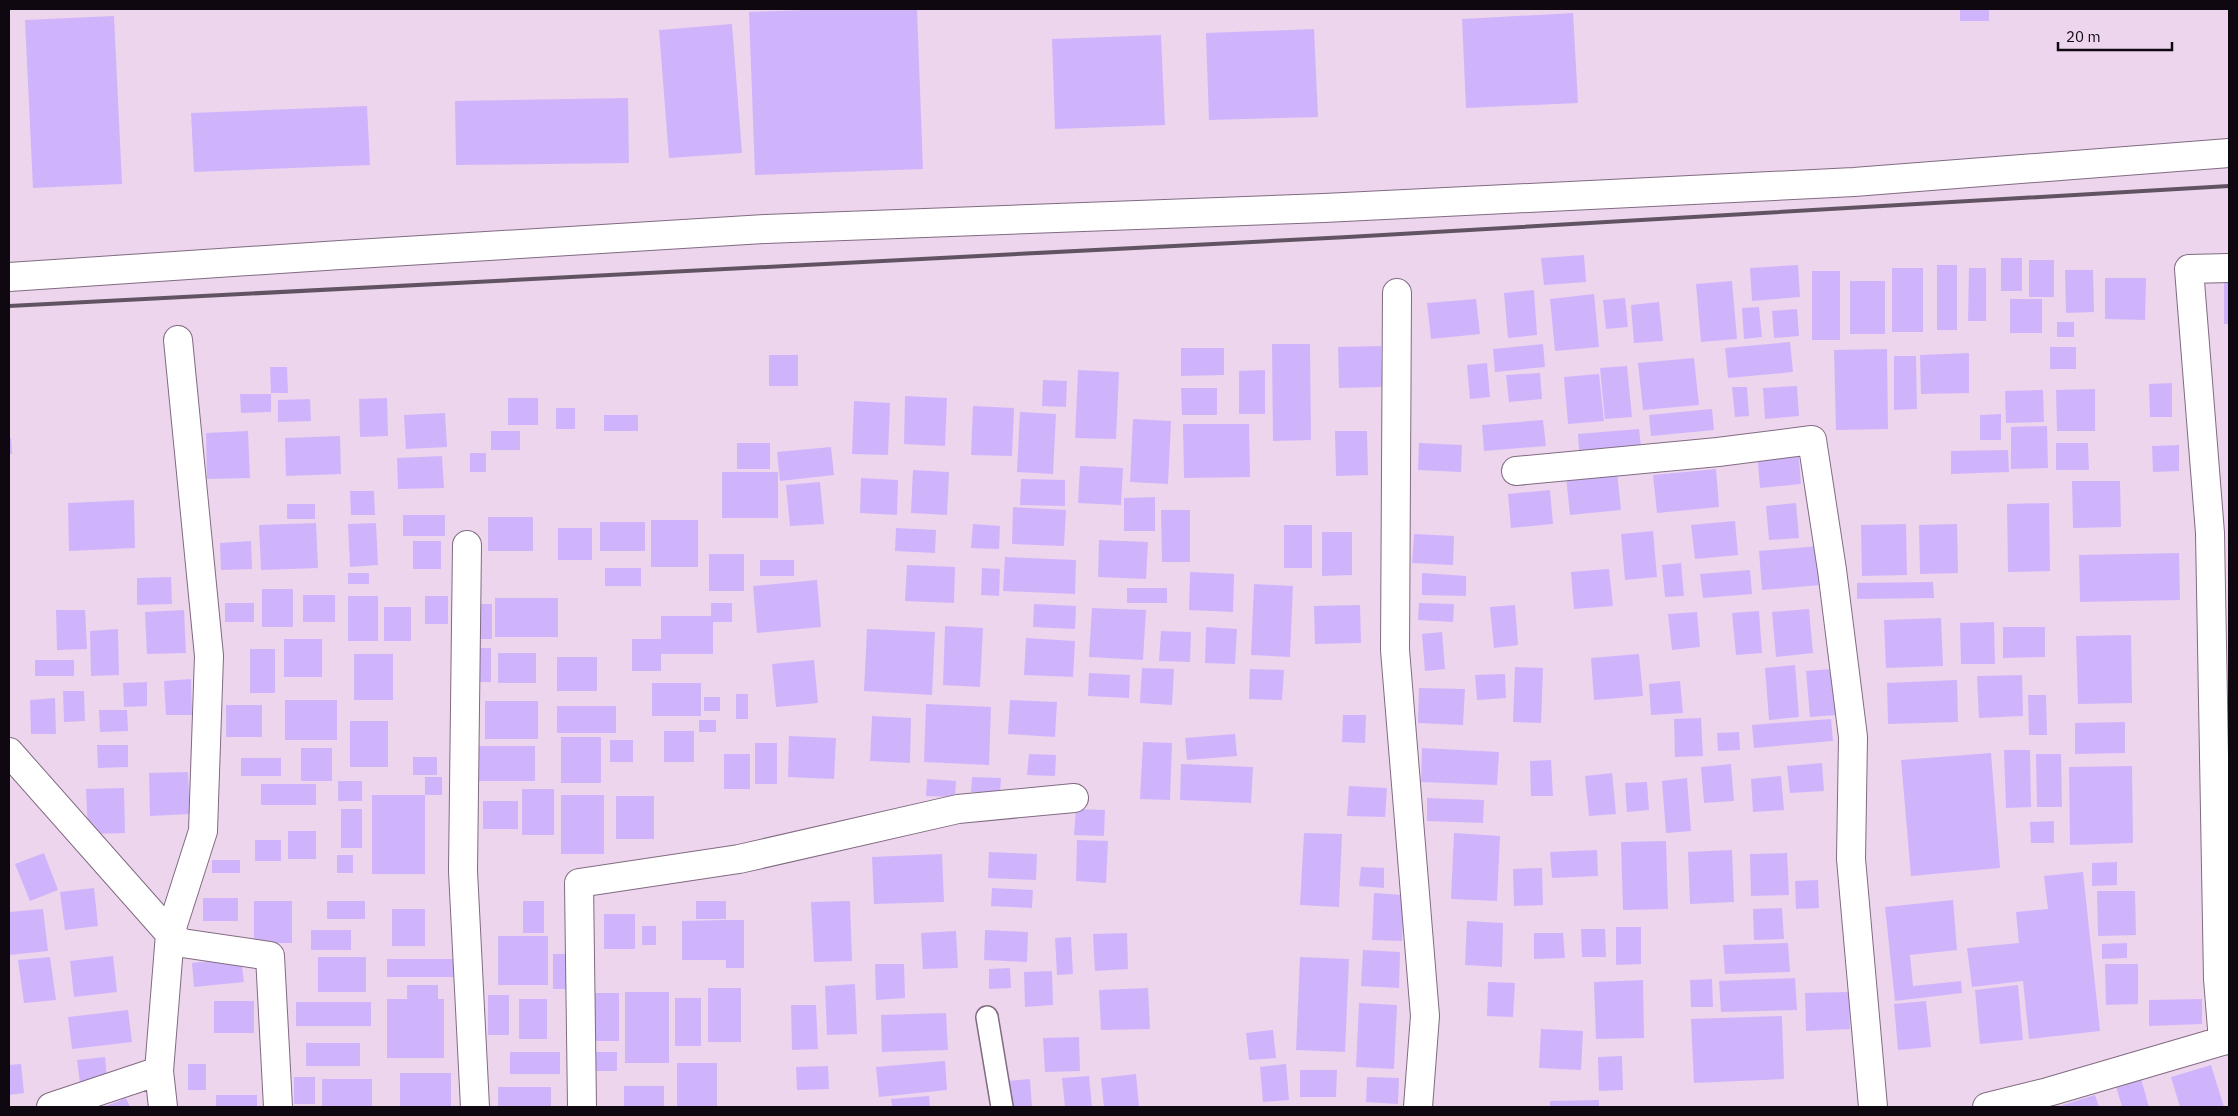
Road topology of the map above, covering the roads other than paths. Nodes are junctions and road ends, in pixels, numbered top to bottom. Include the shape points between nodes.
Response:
1 (2229, 153) edge
2 (2229, 268) edge
3 (9, 277) edge
4 (1397, 292) dead end
5 (178, 340) dead end
6 (1516, 471) dead end
7 (2220, 533) edge
8 (468, 545) dead end
9 (2221, 747) edge
10 (9, 752) edge
11 (1074, 798) dead end
12 (170, 934) junction
13 (988, 1017) dead end
14 (2226, 1040) edge
15 (159, 1071) junction
16 (51, 1107) edge
17 (163, 1107) edge
18 (278, 1107) edge
19 (475, 1107) edge
20 (582, 1107) edge
21 (1002, 1107) edge
22 (1418, 1107) edge
23 (1873, 1107) edge
24 (1987, 1107) edge

1 - 3 street via 1854,182 1324,208 755,230
2 - 7 street via 2189,269
4 - 22 street via 1395,650 1425,1016
5 - 12 street via 209,656 203,831
6 - 23 street via 1812,440 1853,737 1851,859
7 - 9 street
8 - 19 street via 463,871
9 - 14 street via 2218,979
10 - 12 street
11 - 20 street via 958,809 739,859 579,883
12 - 15 street
12 - 18 street via 182,943 270,956
13 - 21 lane
14 - 24 street
15 - 16 street
15 - 17 street

